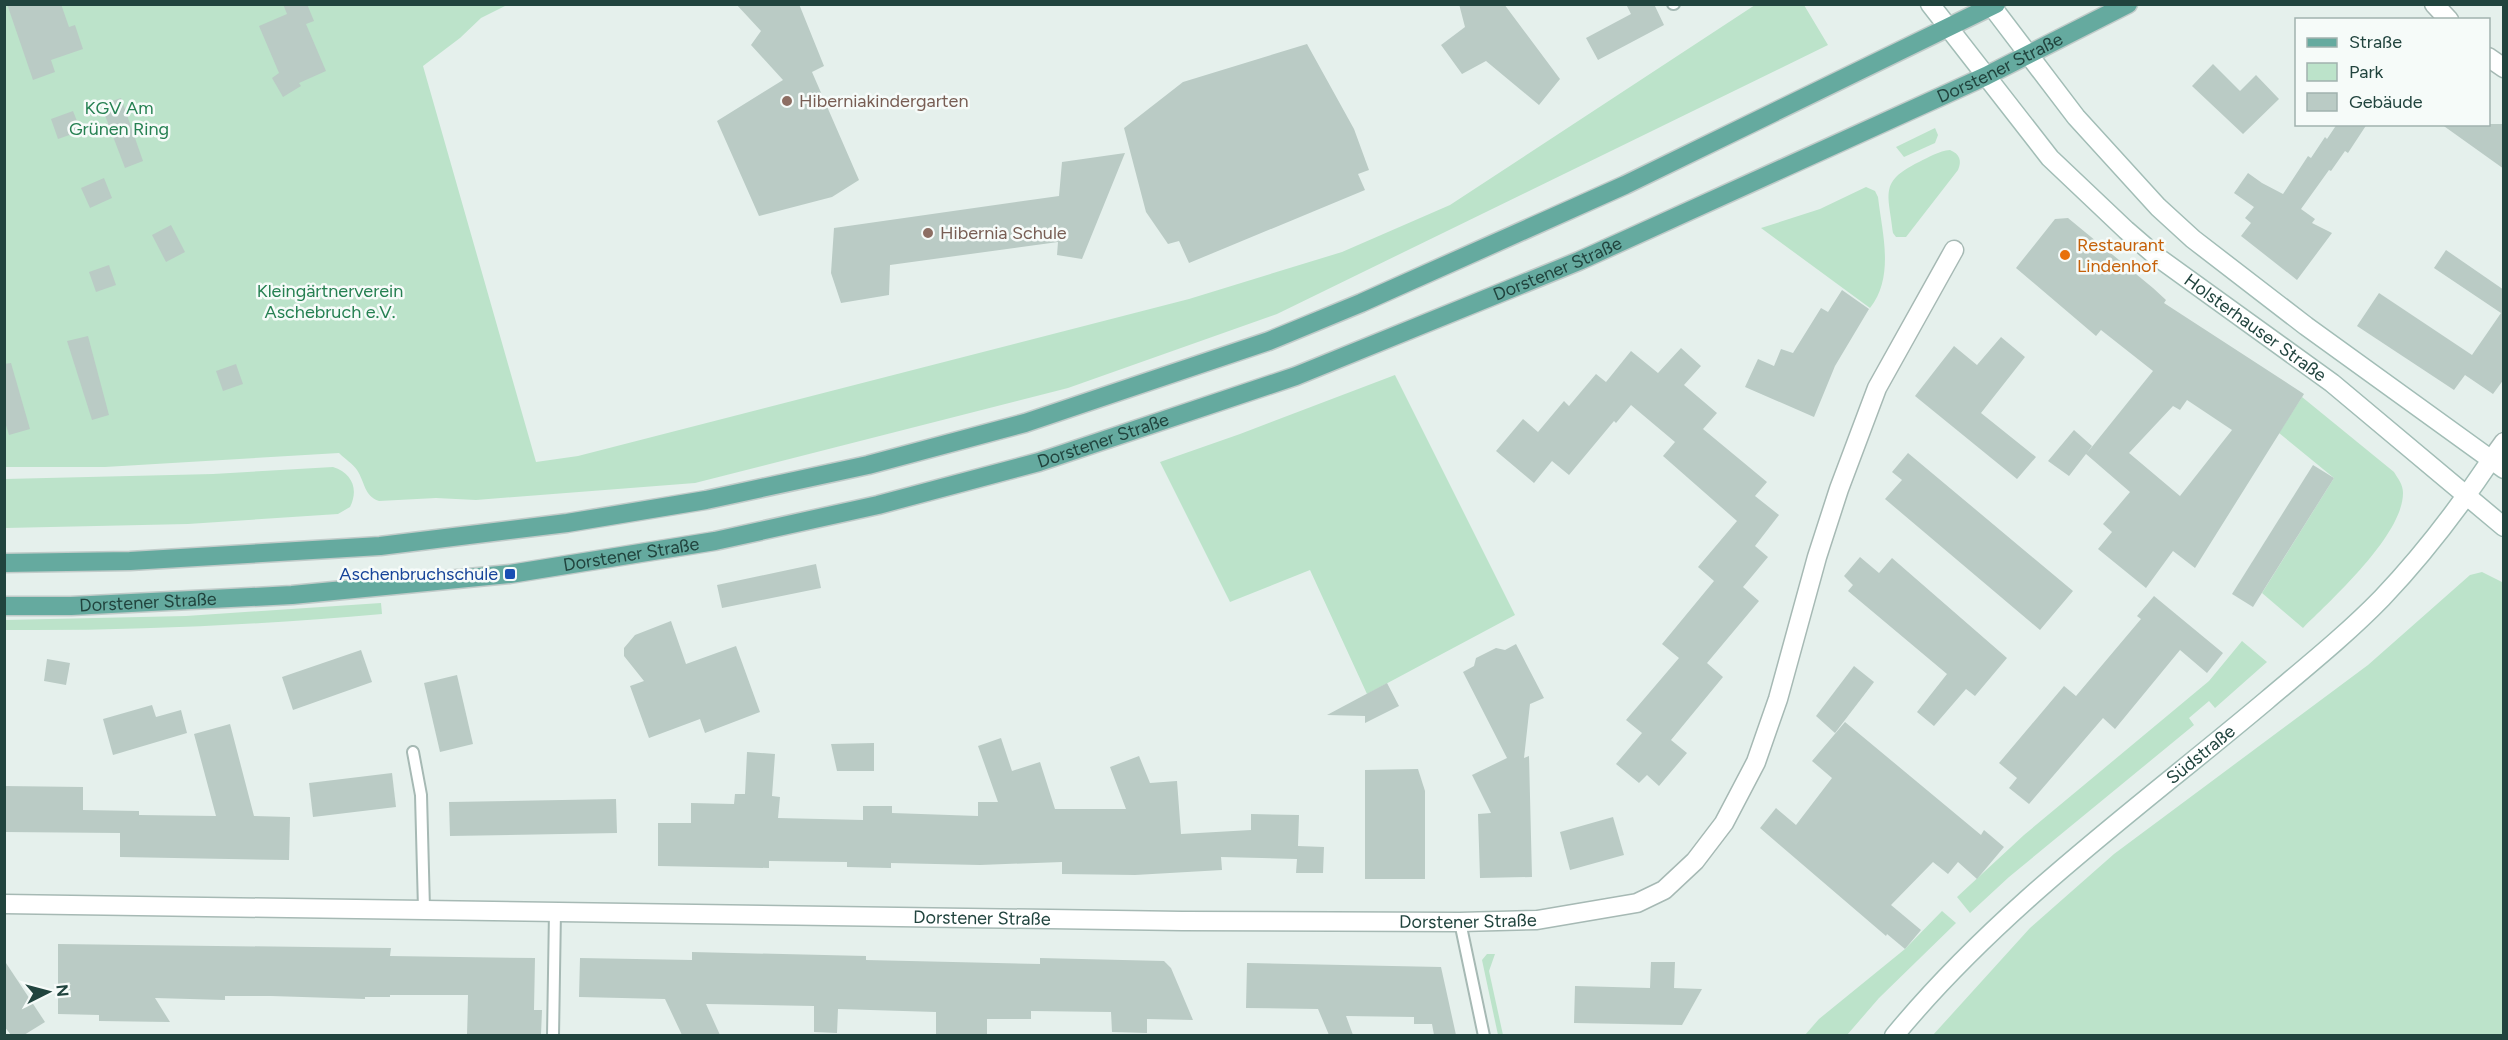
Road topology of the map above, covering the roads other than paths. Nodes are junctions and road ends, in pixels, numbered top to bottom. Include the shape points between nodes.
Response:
1 (1930, 4) edge
2 (2128, 4) edge
3 (2434, 4) edge
4 (1992, 5) edge
5 (2447, 18) edge
6 (1947, 28) junction
7 (2027, 56) junction
8 (2490, 58) edge
9 (2504, 68) edge
10 (1986, 76) junction
11 (1954, 250) dead end
12 (2504, 442) edge
13 (2498, 464) edge
14 (2467, 496) junction
15 (2504, 527) edge
16 (4, 563) edge
17 (4, 606) edge
18 (413, 752) dead end
19 (4, 904) edge
20 (424, 909) junction
21 (555, 910) junction
22 (1460, 922) junction
23 (553, 1035) edge
24 (1484, 1035) edge
25 (1894, 1035) edge

1 - 6 street, Holsterhauser Straße
2 - 7 main road, Dorstener Straße
3 - 5 street
4 - 6 main road
4 - 7 street, Holsterhauser Straße
6 - 10 street, Holsterhauser Straße
6 - 16 main road via 1625,185 1361,303 1269,341 1025,423 868,465 706,500 567,523 325,550 130,561
7 - 10 main road, Dorstener Straße
7 - 13 street, Holsterhauser Straße via 2126,173 2193,239
8 - 9 street
10 - 14 street, Holsterhauser Straße via 2050,158 2126,230 2332,383
10 - 17 main road, Dorstener Straße via 1568,266 1296,376 1039,462 878,505 715,541 510,574 281,596
11 - 22 street, Dorstener Straße via 1877,388 1835,500 1756,762 1724,823 1695,861 1664,890 1637,903 1538,920
12 - 13 street, Südstraße
13 - 14 street, Südstraße
14 - 15 street, Holsterhauser Straße
14 - 25 street, Südstraße via 2426,550 2380,600 2292,679 2127,813 1987,935
18 - 20 lane via 421,795
19 - 20 street, Dorstener Straße
20 - 21 street, Dorstener Straße
21 - 22 street, Dorstener Straße
21 - 23 lane
22 - 24 lane

